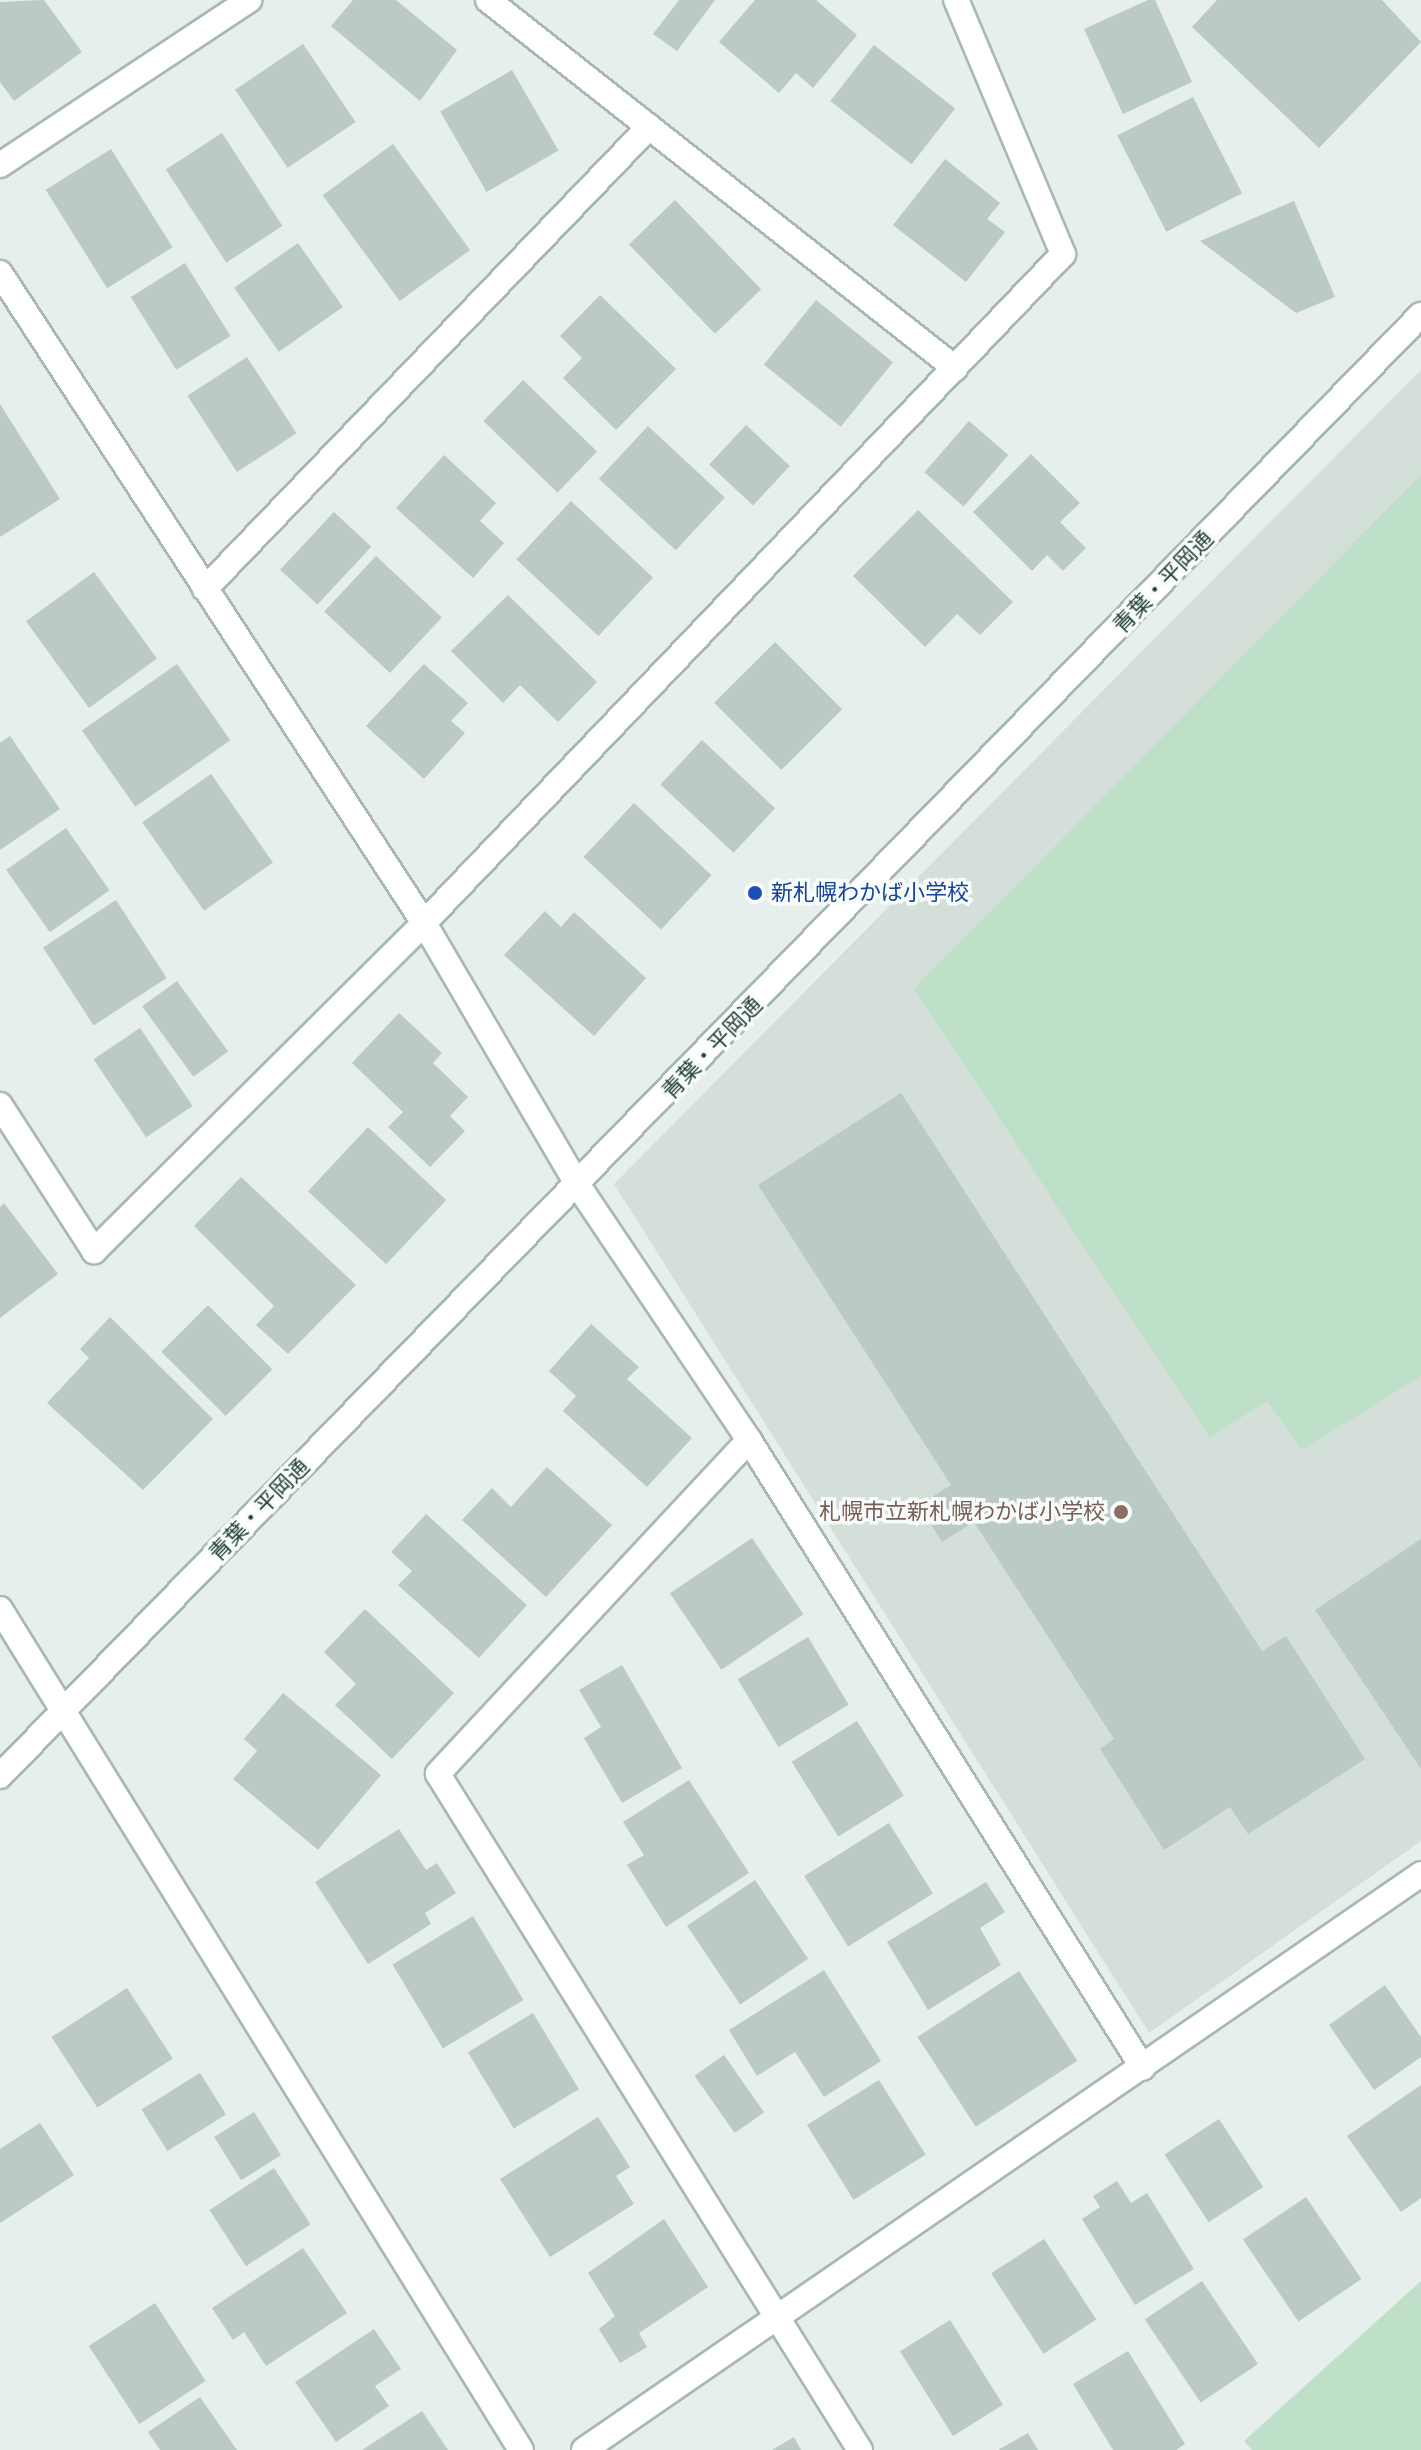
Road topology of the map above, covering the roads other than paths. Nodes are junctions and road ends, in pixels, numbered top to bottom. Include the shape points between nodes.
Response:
1 (249, 0) edge
2 (488, 0) edge
3 (956, 0) edge
4 (649, 127) junction
5 (0, 165) edge
6 (0, 273) edge
7 (1421, 315) edge
8 (955, 368) junction
9 (205, 589) junction
10 (424, 923) junction
11 (0, 1105) edge
12 (577, 1184) junction
13 (749, 1440) junction
14 (0, 1609) edge
15 (65, 1709) junction
16 (0, 1776) edge
17 (1421, 1874) edge
18 (1143, 2068) junction
19 (778, 2317) junction
20 (521, 2450) edge
21 (584, 2450) edge
22 (860, 2450) edge

1 - 5 street
2 - 4 street
3 - 8 street via 1063,254
4 - 8 street
4 - 9 street
6 - 9 street
7 - 12 street, 青葉・平岡通
8 - 10 street
9 - 10 street
10 - 11 street via 94,1251
10 - 12 street
12 - 13 street
12 - 15 street, 青葉・平岡通
13 - 18 street
13 - 19 street via 438,1774
14 - 15 street
15 - 16 street, 青葉・平岡通
15 - 20 street
17 - 18 street
18 - 19 street
19 - 21 street
19 - 22 street

